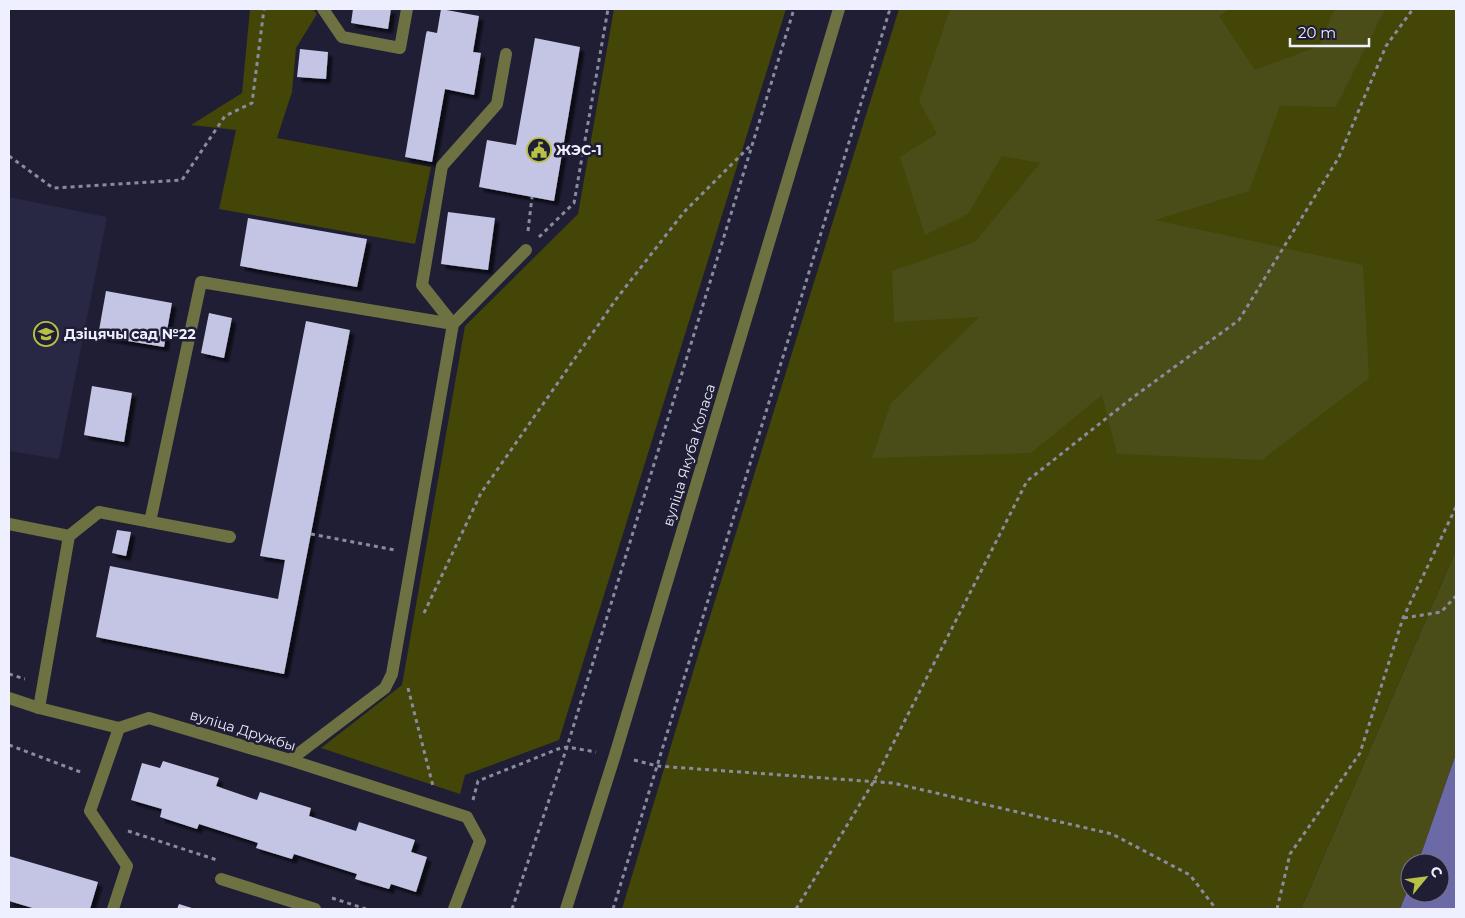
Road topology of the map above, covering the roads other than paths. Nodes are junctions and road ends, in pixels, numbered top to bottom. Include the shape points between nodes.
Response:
1 (323, 9) edge
2 (407, 9) edge
3 (839, 9) edge
4 (506, 54) dead end
5 (526, 250) road end
6 (453, 324) junction
7 (150, 522) junction
8 (9, 524) edge
9 (69, 536) junction
10 (230, 537) dead end
11 (9, 698) edge
12 (40, 708) junction
13 (119, 728) junction
14 (290, 760) junction
15 (221, 879) dead end
16 (113, 909) edge
17 (315, 909) edge
18 (454, 909) edge
19 (566, 909) edge

1 - 2 street via 342,38 400,48
3 - 19 street, вуліца Якуба Коласа
4 - 6 street via 497,104 442,166 422,285
5 - 6 street
6 - 7 street via 201,282
6 - 14 street via 392,674 385,688
7 - 9 street via 100,512
7 - 10 street
8 - 9 street
9 - 12 street
11 - 12 street
12 - 13 street
13 - 14 street, вуліца Дружбы via 149,718
13 - 16 street via 90,812 127,866
14 - 18 street, вуліца Дружбы via 468,817 480,841
15 - 17 street

